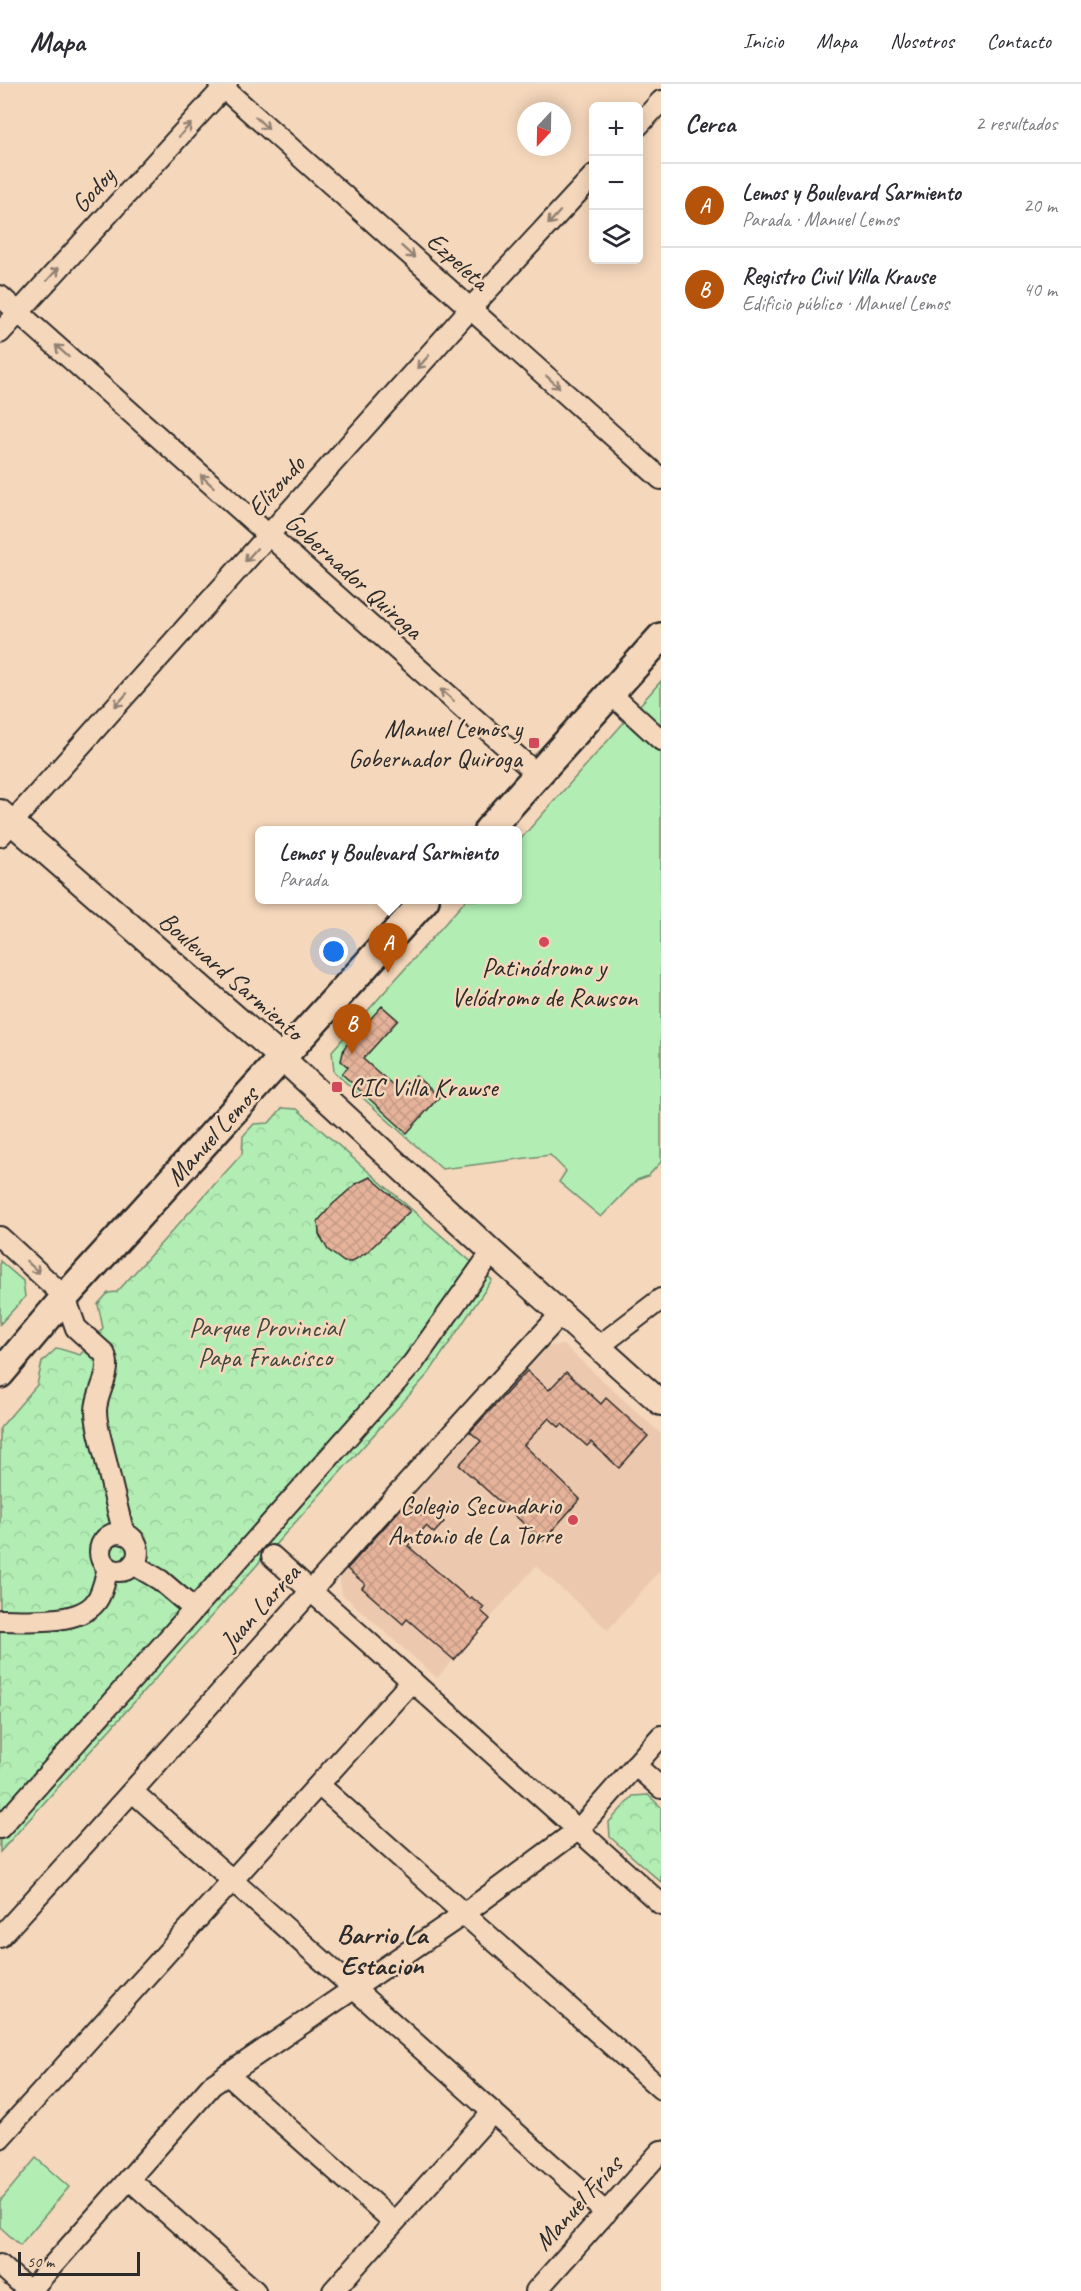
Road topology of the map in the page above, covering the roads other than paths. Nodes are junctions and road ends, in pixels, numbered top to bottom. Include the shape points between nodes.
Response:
1 (223, 85) edge
2 (661, 101) edge
3 (643, 121) edge
4 (589, 180) edge
5 (0, 296) edge
6 (471, 309) junction
7 (18, 312) junction
8 (0, 333) edge
9 (661, 479) edge
10 (268, 536) junction
11 (661, 638) edge
12 (610, 693) junction
13 (658, 731) edge
14 (538, 775) junction
15 (4, 823) edge
16 (492, 826) edge
17 (421, 904) edge
18 (282, 1058) junction
19 (0, 1237) edge
20 (492, 1252) junction
21 (65, 1297) junction
22 (661, 1299) edge
23 (561, 1314) junction
24 (598, 1347) junction
25 (0, 1374) edge
26 (661, 1403) edge
27 (124, 1534) junction
28 (272, 1556) dead end
29 (133, 1564) junction
30 (108, 1567) junction
31 (311, 1590) junction
32 (194, 1609) junction
33 (0, 1620) edge
34 (412, 1681) junction
35 (661, 1736) edge
36 (635, 1765) junction
37 (319, 1785) junction
38 (661, 1788) edge
39 (133, 1792) junction
40 (0, 1828) edge
41 (579, 1829) junction
42 (233, 1881) junction
43 (661, 1904) edge
44 (465, 1913) junction
45 (0, 1936) edge
46 (353, 1988) junction
47 (227, 2074) junction
48 (661, 2089) edge
49 (493, 2112) junction
50 (0, 2138) edge
51 (661, 2151) edge
52 (129, 2179) junction
53 (606, 2213) junction
54 (394, 2222) junction
55 (0, 2265) edge
56 (29, 2291) edge
57 (255, 2291) edge
58 (333, 2291) edge
59 (536, 2291) edge

1 -> 6 street, Ezpeleta
7 -> 1 street, Godoy
2 - 3 street
4 -> 6 street, Elizondo
5 - 7 street, Gobernador Quiroga
6 -> 9 street, Ezpeleta
6 -> 10 street, Elizondo
7 - 8 street, Godoy
10 -> 7 street, Gobernador Quiroga
14 -> 10 street, Gobernador Quiroga
10 -> 15 street, Elizondo
11 - 12 main road
12 - 13 street
12 - 14 main road
14 - 16 main road
15 - 18 street, Boulevard Sarmiento
17 - 18 main road, Manuel Lemos
18 - 20 street, Boulevard Sarmiento
18 - 21 main road, Manuel Lemos
19 -> 21 street
20 - 23 street, Boulevard Sarmiento
20 - 32 street via 413,1363
21 - 25 main road, Manuel Lemos
21 - 27 street via 76,1328 104,1353 109,1364 97,1400 97,1422
22 - 24 street
23 - 24 street, Boulevard Sarmiento
23 - 31 street, Juan Larrea
24 - 26 street, Boulevard Sarmiento
27 - 29 street via 137,1547
27 - 30 street via 111,1534 102,1544 100,1556
28 - 31 street
29 - 30 street via 118,1571
29 - 32 street via 160,1580
30 - 33 street via 96,1601 80,1614 50,1620
31 - 34 street
31 - 39 street, Juan Larrea
32 - 40 street
34 - 37 street
34 - 41 street
35 - 36 street
36 - 38 street
36 - 41 street
37 - 42 street
37 - 44 street
39 - 42 street
39 - 45 street, Juan Larrea
41 - 43 street
41 - 44 street
42 - 46 street
42 - 50 street
44 - 46 street
44 - 48 street
46 - 47 street
46 - 49 street
47 - 52 street via 212,2085
47 - 54 street
49 - 53 street
49 - 54 street
51 - 53 street, Manuel Frías
52 - 56 street
52 - 57 street
53 - 59 street, Manuel Frías
54 - 58 street
55 - 56 street

